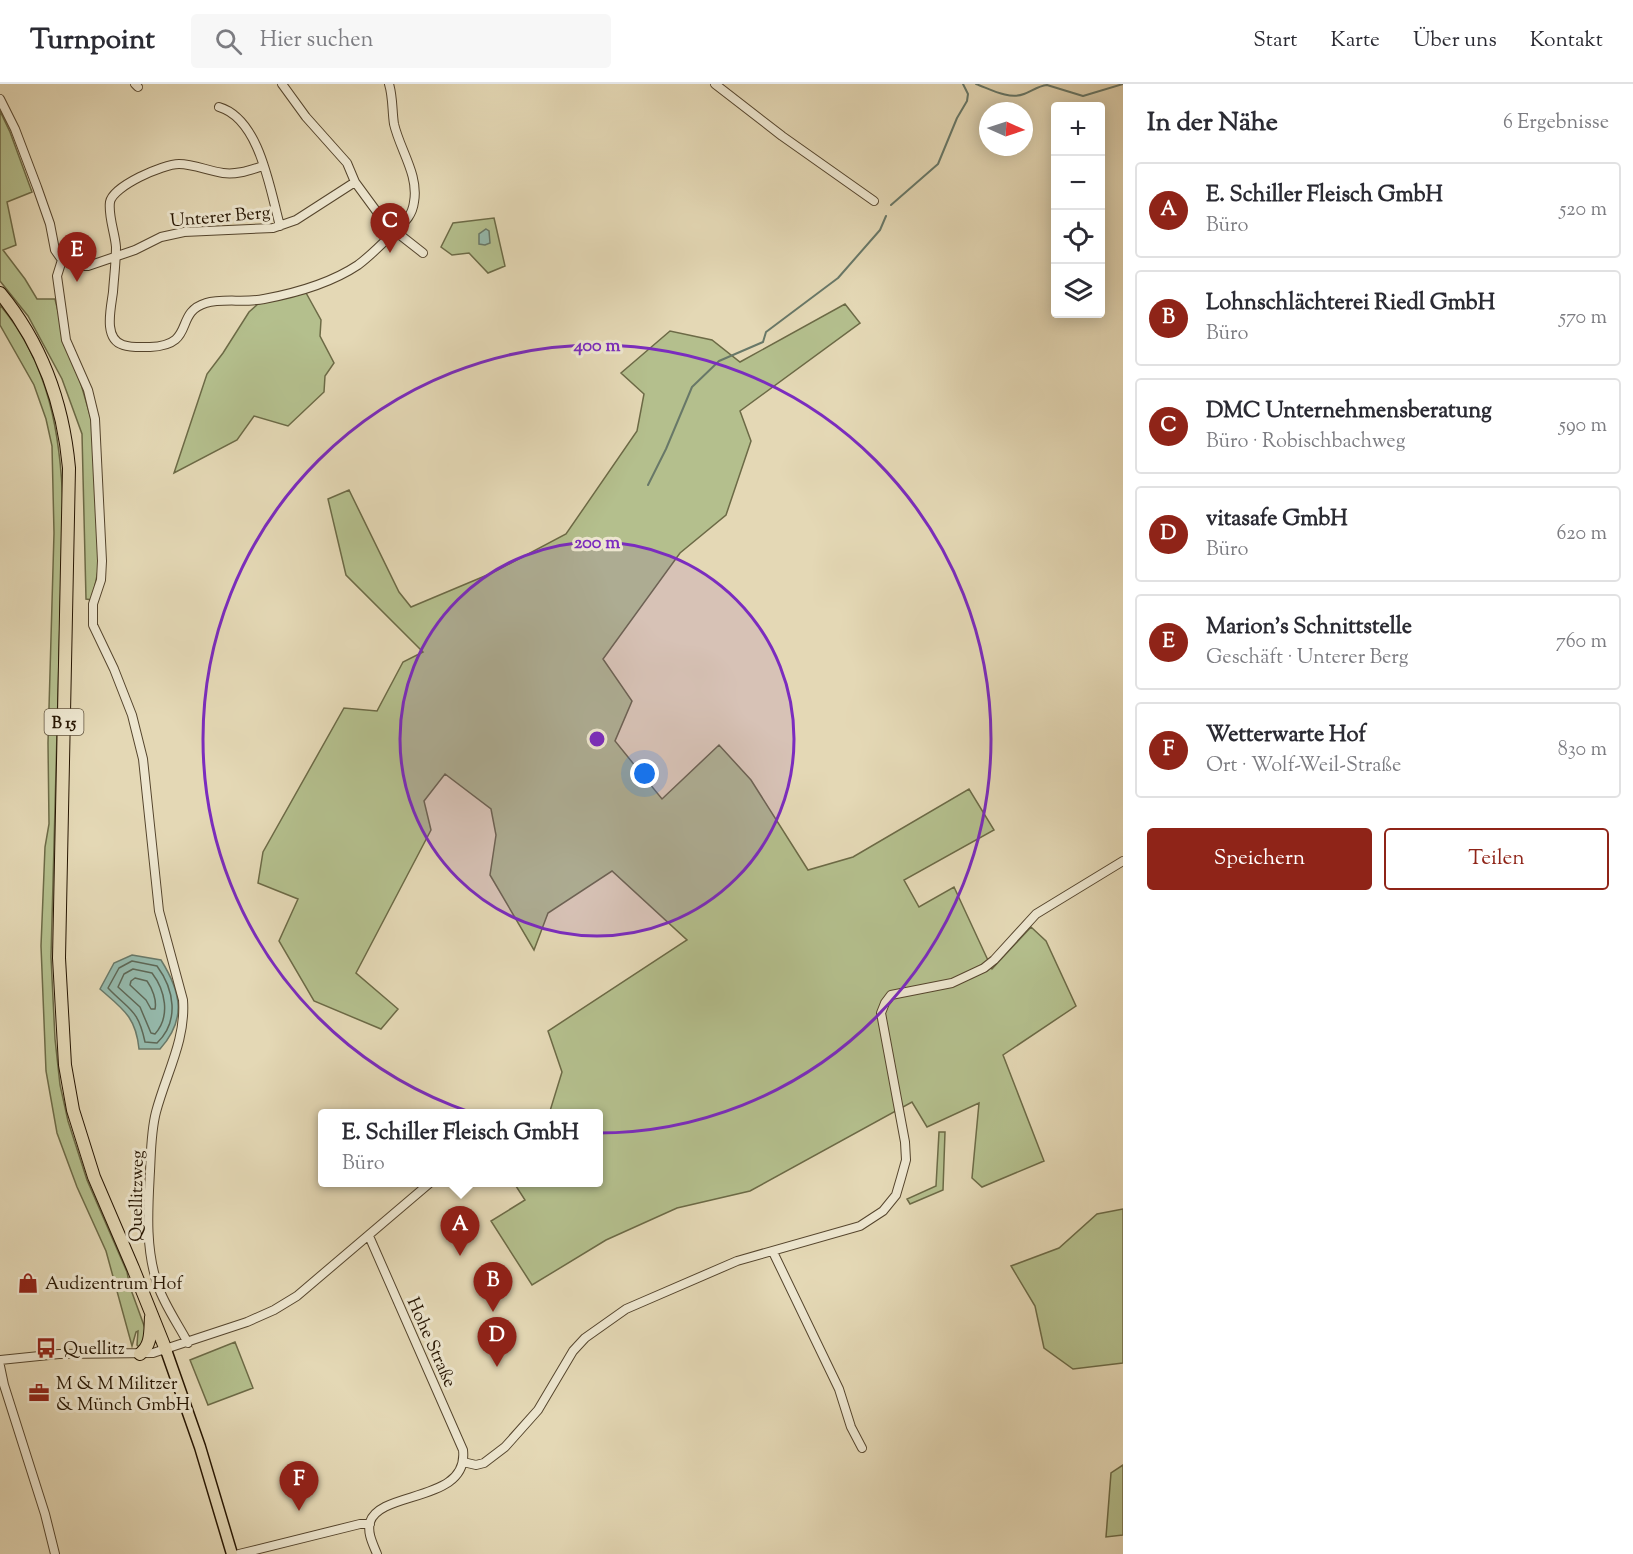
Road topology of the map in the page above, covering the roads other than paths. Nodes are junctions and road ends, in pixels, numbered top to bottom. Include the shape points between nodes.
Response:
1 (282, 84) edge
2 (389, 84) edge
3 (715, 84) edge
4 (0, 99) edge
5 (219, 107) dead end
6 (263, 166) junction
7 (355, 182) junction
8 (874, 201) dead end
9 (280, 226) junction
10 (395, 231) junction
11 (423, 253) dead end
12 (116, 256) junction
13 (62, 260) junction
14 (0, 293) edge
15 (1123, 861) edge
16 (425, 1187) edge
17 (369, 1236) junction
18 (773, 1252) junction
19 (152, 1313) junction
20 (188, 1343) junction
21 (165, 1350) junction
22 (140, 1353) junction
23 (0, 1360) edge
24 (0, 1366) edge
25 (862, 1448) dead end
26 (464, 1462) junction
27 (370, 1524) junction
28 (55, 1554) edge
29 (232, 1554) edge
30 (239, 1554) edge
31 (377, 1554) edge

1 - 7 street via 347,163
2 - 10 street via 394,124 415,184 411,212
3 - 8 street
4 - 13 street via 50,224 54,250
5 - 6 street, Unterer Berg via 235,116 245,128 258,147
6 - 9 street, Unterer Berg
6 - 12 street via 232,174 172,164 119,189 110,205
7 - 9 street, Unterer Berg
7 - 10 street
9 - 12 street, Unterer Berg via 184,232
10 - 11 street
10 - 12 street via 366,259 338,276 264,299 199,306 188,317 180,336 166,346 124,346 111,334
12 - 13 street, Unterer Berg via 83,267
13 - 20 street, Quellitzweg via 57,276 66,340 88,390 95,418 102,561 93,625 118,678 138,735 159,911 183,1000 182,1031 155,1114 149,1203 150,1243 158,1286
14 - 19 highway, B 15 via 45,364 63,420 69,468 59,958 65,1065 73,1110 92,1170
15 - 18 street via 1036,914 984,968 952,983 891,995 881,1013 906,1161 896,1195 883,1211 860,1226
16 - 17 street
17 - 20 street via 297,1296 274,1310
17 - 26 street, Hohe Straße via 463,1450
18 - 25 street via 839,1389 850,1427
18 - 26 street via 736,1261 626,1309 573,1351 538,1410 505,1447 484,1463
19 - 21 highway, B 15
19 - 22 highway via 149,1342
20 - 21 street
21 - 22 street
21 - 29 main road, B 15
22 - 23 street via 58,1354
24 - 28 street
26 - 27 street via 454,1479 381,1509
27 - 30 street
27 - 31 street

